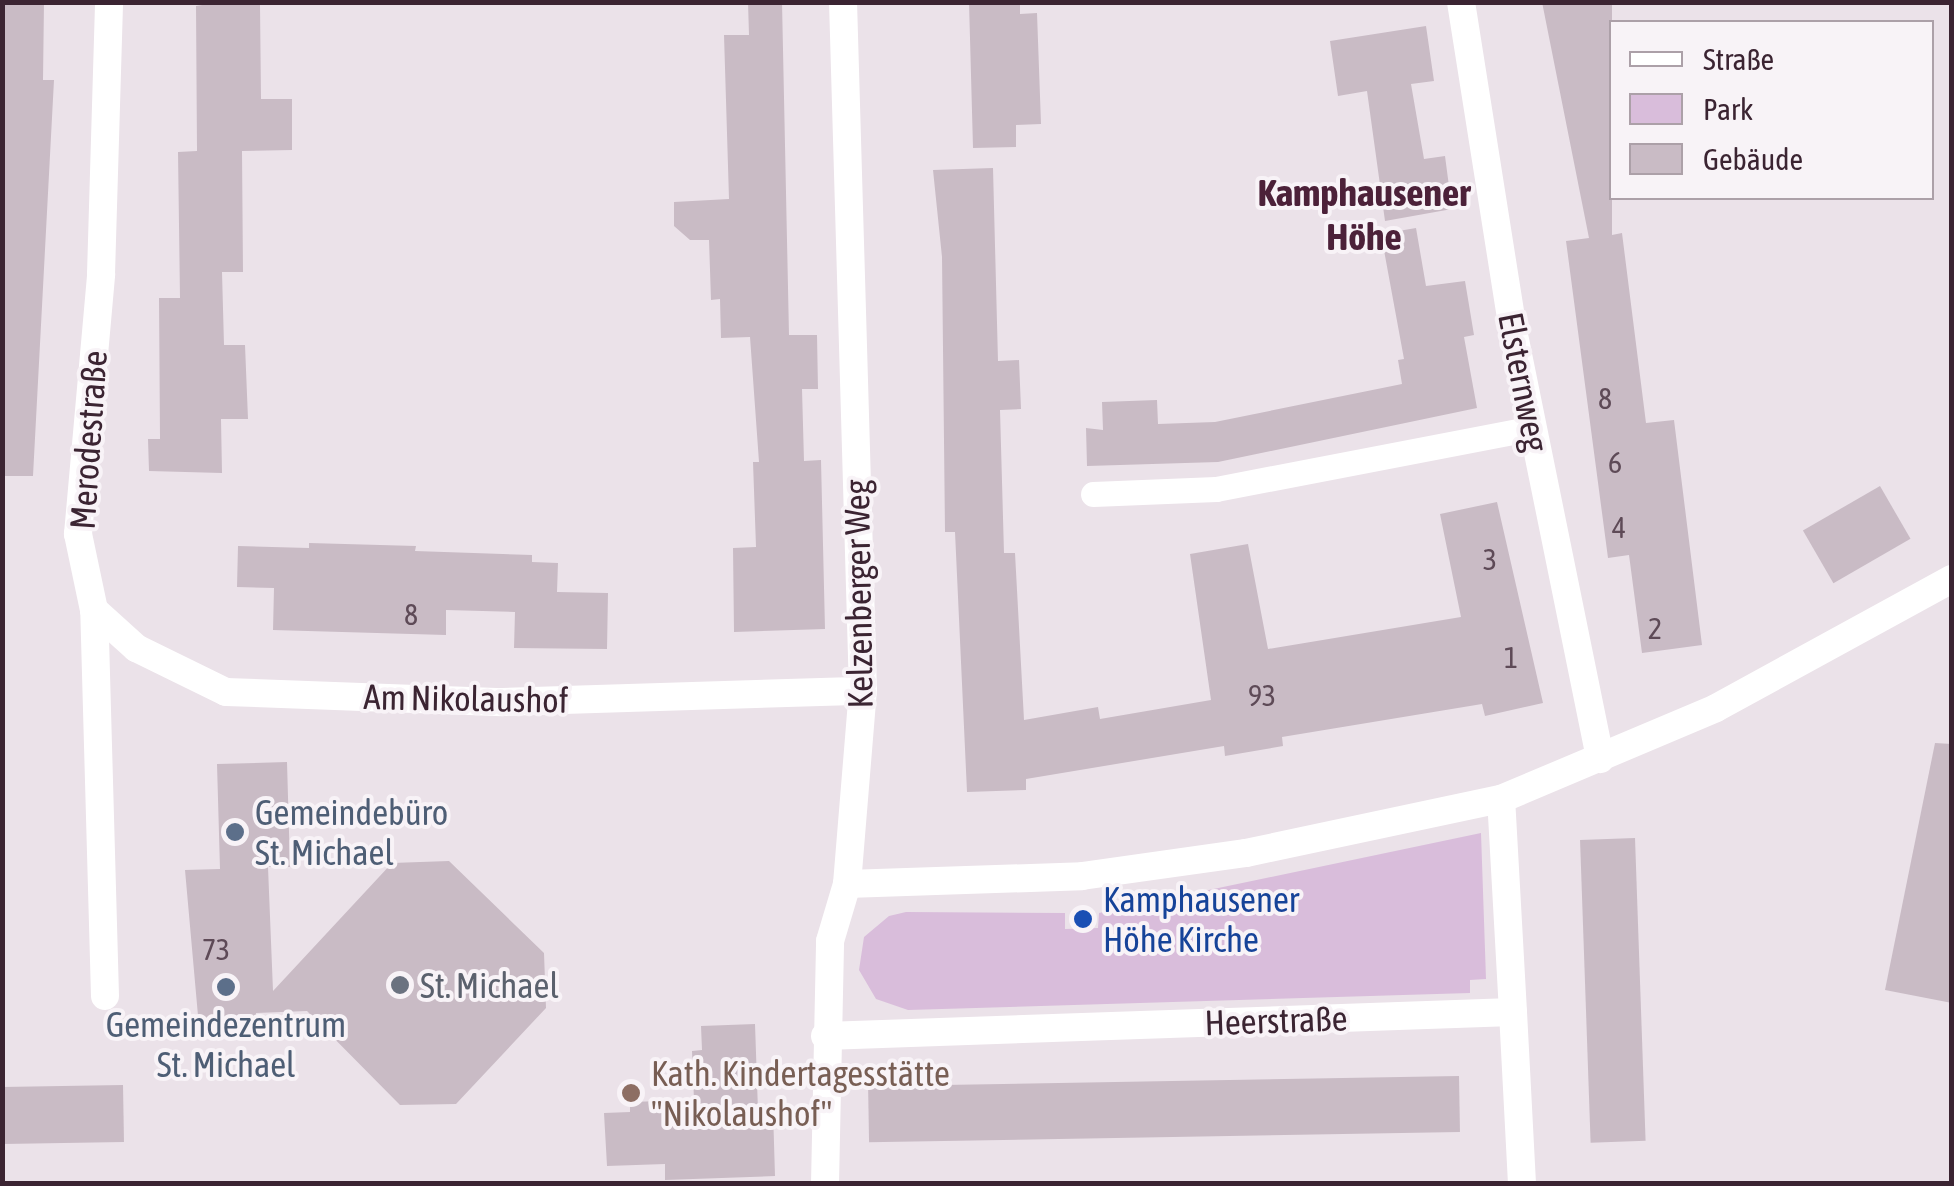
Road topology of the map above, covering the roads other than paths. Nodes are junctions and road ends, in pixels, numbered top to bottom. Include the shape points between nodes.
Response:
1 (110, 2) edge
2 (843, 2) edge
3 (1462, 2) edge
4 (1532, 428) junction
5 (1093, 494) dead end
6 (1952, 579) edge
7 (94, 610) junction
8 (863, 692) junction
9 (1600, 759) junction
10 (1501, 799) junction
11 (847, 884) junction
12 (105, 996) dead end
13 (1514, 1012) junction
14 (825, 1036) junction
15 (825, 1184) edge
16 (1522, 1184) edge

1 - 7 street, Merodestraße via 102,274 78,534
2 - 8 street, Kelzenberger Weg
3 - 4 street, Elsternweg via 1480,147
4 - 5 lane via 1216,489
4 - 9 street, Elsternweg
6 - 9 street via 1716,708
7 - 8 street, Am Nikolaushof via 136,648 226,692 503,702
7 - 12 street, Merodestraße
8 - 11 street, Kelzenberger Weg
9 - 10 street
10 - 11 street via 1246,852 1082,876
10 - 13 street
11 - 14 street, Kelzenberger Weg via 830,942
13 - 14 street, Heerstraße
13 - 16 street
14 - 15 street, Kelzenberger Weg

